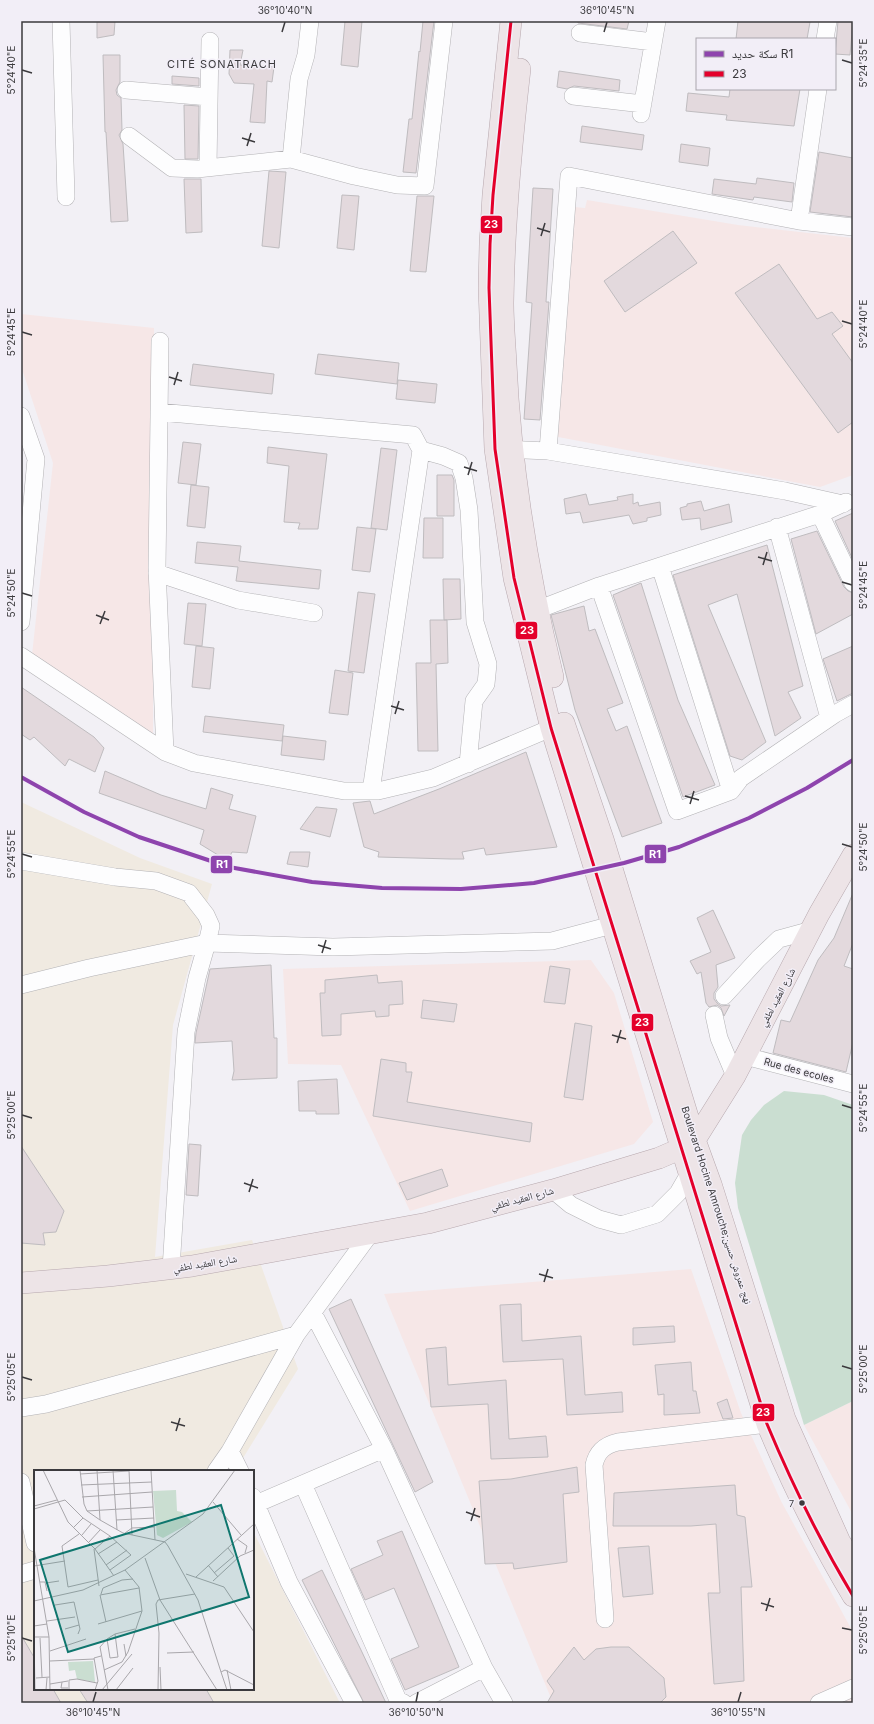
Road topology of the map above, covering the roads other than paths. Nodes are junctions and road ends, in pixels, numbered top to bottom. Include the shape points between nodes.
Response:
1 (61, 21) edge
2 (310, 21) edge
3 (444, 21) edge
4 (511, 21) edge
5 (526, 21) edge
6 (657, 21) edge
7 (828, 21) edge
8 (580, 33) dead end
9 (825, 38) edge
10 (210, 41) dead end
11 (653, 42) junction
12 (126, 90) dead end
13 (818, 90) edge
14 (573, 96) dead end
15 (209, 97) junction
16 (129, 136) dead end
17 (291, 159) junction
18 (208, 168) junction
19 (66, 197) dead end
20 (799, 221) junction
21 (853, 227) edge
22 (160, 341) dead end
23 (159, 412) junction
24 (21, 416) edge
25 (504, 449) junction
26 (421, 450) junction
27 (548, 451) junction
28 (29, 457) edge
29 (848, 502) edge
30 (820, 514) junction
31 (777, 527) junction
32 (660, 566) junction
33 (157, 573) junction
34 (853, 583) edge
35 (599, 586) junction
36 (22, 605) edge
37 (537, 610) junction
38 (314, 613) dead end
39 (21, 622) edge
40 (21, 656) edge
41 (853, 704) edge
42 (829, 718) junction
43 (557, 724) junction
44 (165, 752) junction
45 (468, 764) junction
46 (371, 791) junction
47 (731, 791) junction
48 (21, 861) edge
49 (851, 863) edge
50 (614, 912) junction
51 (812, 930) junction
52 (207, 943) junction
53 (21, 986) edge
54 (724, 996) dead end
55 (714, 1015) dead end
56 (745, 1056) junction
57 (735, 1076) junction
58 (853, 1084) edge
59 (688, 1144) junction
60 (689, 1174) junction
61 (553, 1190) junction
62 (370, 1234) junction
63 (171, 1269) junction
64 (21, 1283) edge
65 (314, 1313) junction
66 (296, 1335) junction
67 (21, 1408) edge
68 (776, 1422) junction
69 (384, 1449) junction
70 (230, 1451) junction
71 (217, 1470) edge
72 (240, 1470) edge
73 (21, 1482) edge
74 (303, 1484) junction
75 (255, 1500) edge
76 (34, 1539) edge
77 (853, 1562) edge
78 (34, 1570) edge
79 (21, 1574) edge
80 (853, 1596) edge
81 (605, 1619) dead end
82 (484, 1668) junction
83 (853, 1688) edge
84 (354, 1703) edge
85 (404, 1703) edge
86 (416, 1703) edge
87 (504, 1703) edge
88 (819, 1703) edge

1 - 19 street
2 - 17 street via 306,55 299,79
3 - 17 street via 425,186 397,186
4 - 25 main road via 500,111 490,244 490,326
5 - 25 main road via 515,116 507,223 503,304
6 - 11 street
7 - 9 street
8 - 11 street
10 - 15 street
11 - 14 street via 642,109
12 - 15 street
13 - 20 street
15 - 18 street
16 - 18 street via 172,168
17 - 18 street
20 - 21 street
20 - 27 street via 569,176
22 - 23 street
23 - 26 street via 413,435
23 - 33 street
24 - 28 street
25 - 27 street
25 - 37 main road
25 - 43 main road via 514,578
26 - 45 street via 459,463 469,510 475,622 488,664 486,684 474,701
26 - 46 street
27 - 29 street
28 - 36 street
29 - 30 street
30 - 31 street
30 - 34 street
31 - 32 street
31 - 42 street
32 - 35 street
32 - 47 street
33 - 38 street via 238,600
33 - 44 street
35 - 37 street
35 - 47 street via 677,811
36 - 39 street
37 - 43 main road
40 - 44 street
41 - 42 street
42 - 47 street via 741,778
43 - 45 street
43 - 50 main road, Boulevard Hocine Amrouche;نهج عمروش حسين via 595,841
44 - 46 street via 194,763 344,791
45 - 46 street via 433,778
48 - 52 street via 115,877 156,881 189,893 211,926
49 - 51 main road, شارع العقيد لطفي
50 - 52 street via 552,941 333,947
50 - 59 main road, Boulevard Hocine Amrouche;نهج عمروش حسين
51 - 54 street via 779,939
51 - 56 main road, شارع العقيد لطفي
52 - 53 street via 89,968
52 - 63 street via 186,1032
55 - 57 street via 719,1038
56 - 57 main road, شارع العقيد لطفي
56 - 58 street, Rue des ecoles
57 - 59 main road, شارع العقيد لطفي
59 - 60 main road, Boulevard Hocine Amrouche;نهج عمروش حسين
59 - 61 main road, شارع العقيد لطفي via 659,1158
59 - 68 main road, Boulevard Hocine Amrouche;نهج عمروش حسين via 711,1184
60 - 61 street via 678,1194 657,1214 621,1225 599,1219 571,1205
60 - 68 main road, Boulevard Hocine Amrouche;نهج عمروش حسين
61 - 62 main road, شارع العقيد لطفي via 428,1223
62 - 63 main road, شارع العقيد لطفي
62 - 65 street
63 - 64 main road, شارع العقيد لطفي
65 - 66 street
65 - 69 street
66 - 67 street via 46,1404
66 - 70 street
68 - 77 main road, Boulevard Hocine Amrouche;نهج عمروش حسين
68 - 80 main road, Boulevard Hocine Amrouche;نهج عمروش حسين via 792,1483
68 - 81 street via 618,1442 599,1452 594,1465
69 - 74 street
69 - 82 street
70 - 71 street
70 - 72 street
73 - 76 street
74 - 75 street
74 - 85 street via 398,1700
75 - 84 street via 289,1582
78 - 79 street
82 - 86 street
82 - 87 street
83 - 88 street

